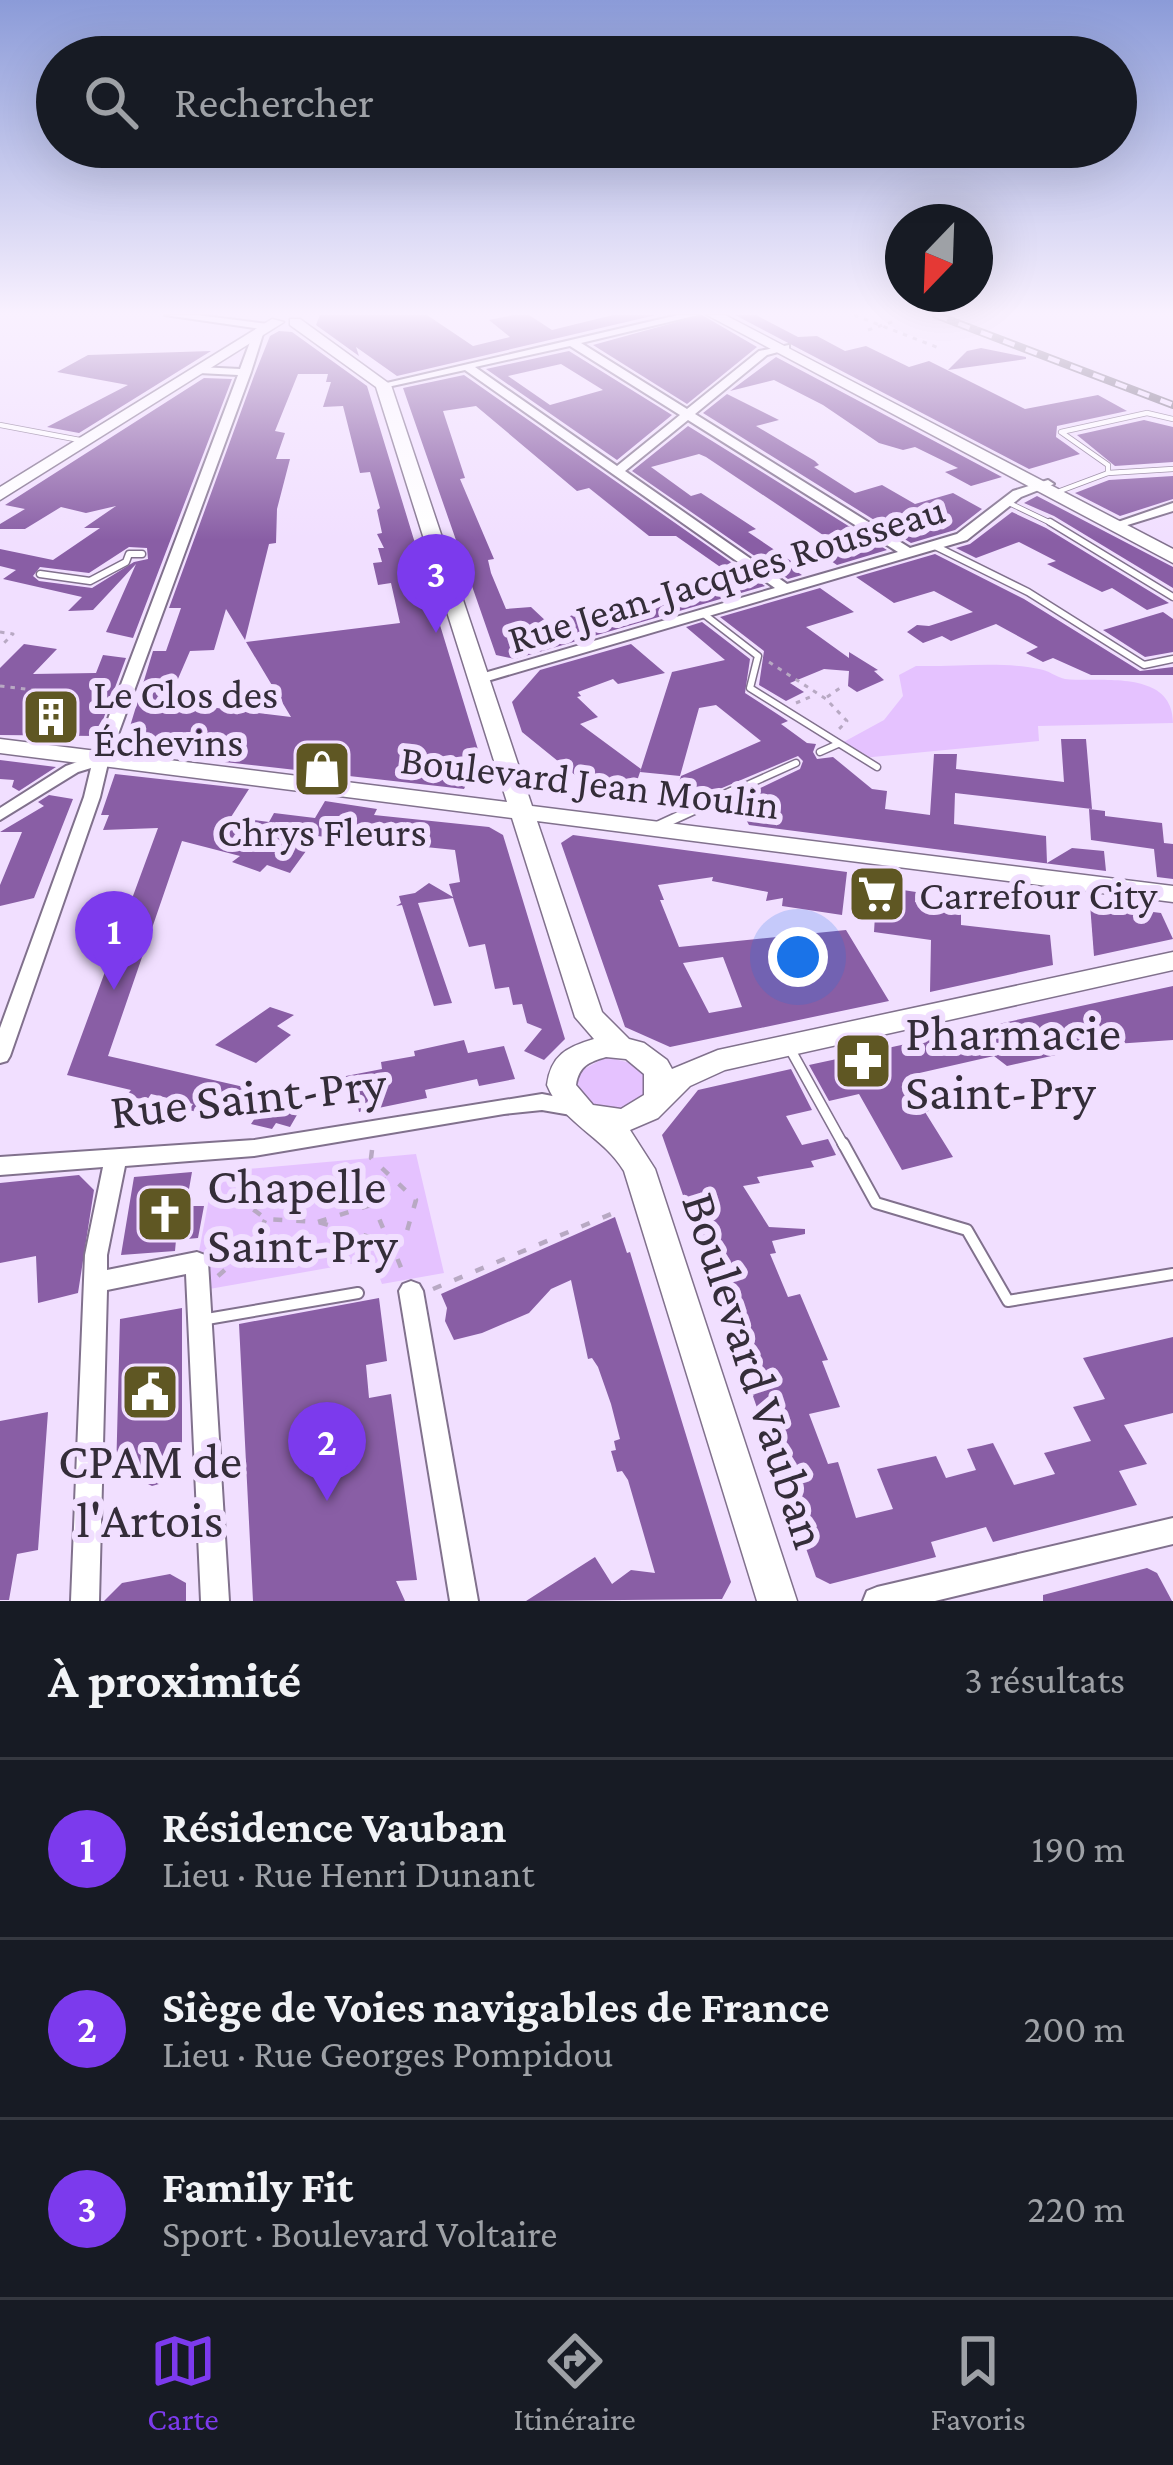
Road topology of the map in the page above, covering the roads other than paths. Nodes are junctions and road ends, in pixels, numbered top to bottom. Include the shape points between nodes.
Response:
1 (168, 390) edge
2 (239, 390) edge
3 (385, 390) edge
4 (500, 390) edge
5 (647, 390) edge
6 (719, 390) edge
7 (861, 390) edge
8 (688, 415) junction
9 (1173, 419) edge
10 (0, 425) edge
11 (86, 441) junction
12 (1173, 469) edge
13 (618, 471) junction
14 (1108, 473) junction
15 (1049, 487) junction
16 (0, 495) edge
17 (1007, 502) junction
18 (1173, 507) edge
19 (1121, 523) junction
20 (935, 546) junction
21 (142, 554) dead end
22 (909, 554) junction
23 (1173, 554) edge
24 (40, 574) dead end
25 (787, 590) junction
26 (1173, 597) edge
27 (705, 615) junction
28 (1173, 659) edge
29 (479, 680) junction
30 (750, 688) junction
31 (746, 702) dead end
32 (840, 744) junction
33 (0, 746) edge
34 (820, 752) dead end
35 (101, 759) junction
36 (796, 763) dead end
37 (877, 767) dead end
38 (522, 812) junction
39 (0, 815) edge
40 (651, 829) junction
41 (1172, 895) edge
42 (1173, 961) edge
43 (589, 1017) junction
44 (788, 1046) junction
45 (633, 1052) junction
46 (0, 1056) edge
47 (718, 1061) junction
48 (567, 1067) junction
49 (653, 1102) junction
50 (504, 1106) junction
51 (582, 1113) junction
52 (116, 1156) junction
53 (0, 1166) edge
54 (643, 1184) junction
55 (1173, 1274) edge
56 (95, 1282) junction
57 (410, 1291) road end
58 (358, 1293) dead end
59 (200, 1321) junction
60 (1172, 1533) edge
61 (85, 1601) edge
62 (215, 1601) edge
63 (464, 1601) edge
64 (777, 1601) edge
65 (877, 1601) edge

1 - 11 street
2 - 35 street
3 - 29 street
4 - 13 street
5 - 8 street
6 - 8 street
7 - 15 street
8 - 13 street
8 - 22 street
9 - 14 lane via 1147,413 1061,432 1108,465
10 - 11 lane
11 - 16 street
12 - 14 lane
13 - 25 street
14 - 15 lane
15 - 17 street, Rue Jean-Jacques Rousseau
15 - 19 street
15 - 23 street
17 - 20 street, Rue Jean-Jacques Rousseau via 974,532
17 - 26 lane
18 - 19 street
19 - 23 street
20 - 22 street, Rue Jean-Jacques Rousseau
20 - 28 lane via 1028,592 1144,665
21 - 24 lane via 129,554 91,581
22 - 25 street, Rue Jean-Jacques Rousseau
25 - 27 street, Rue Jean-Jacques Rousseau
27 - 29 street, Rue Jean-Jacques Rousseau
27 - 30 lane via 758,656
29 - 38 street
30 - 31 lane
30 - 32 lane
32 - 34 lane
32 - 37 lane
33 - 35 street, Boulevard Jean Moulin
35 - 38 street, Boulevard Jean Moulin
35 - 39 street
35 - 46 street
36 - 40 lane
38 - 40 street, Boulevard Jean Moulin
38 - 43 street
40 - 41 street, Boulevard Jean Moulin
42 - 44 street
43 - 45 street
43 - 48 street
44 - 47 street
44 - 55 lane via 876,1203 967,1230 1008,1301
45 - 47 street via 676,1063
45 - 48 street via 593,1048
45 - 49 street via 662,1080
47 - 49 street
48 - 50 street, Rue Saint-Pry
48 - 51 street via 562,1092
49 - 51 street via 621,1121
49 - 54 street, Boulevard Vauban
50 - 51 street, Rue Saint-Pry via 542,1102
50 - 52 street, Rue Saint-Pry via 238,1149
51 - 54 street, Boulevard Vauban via 622,1141
52 - 53 street, Rue Saint-Pry
52 - 56 street
54 - 64 street, Boulevard Vauban
56 - 59 street via 196,1262
56 - 61 street
57 - 63 street
58 - 59 lane
59 - 62 street
60 - 65 street

